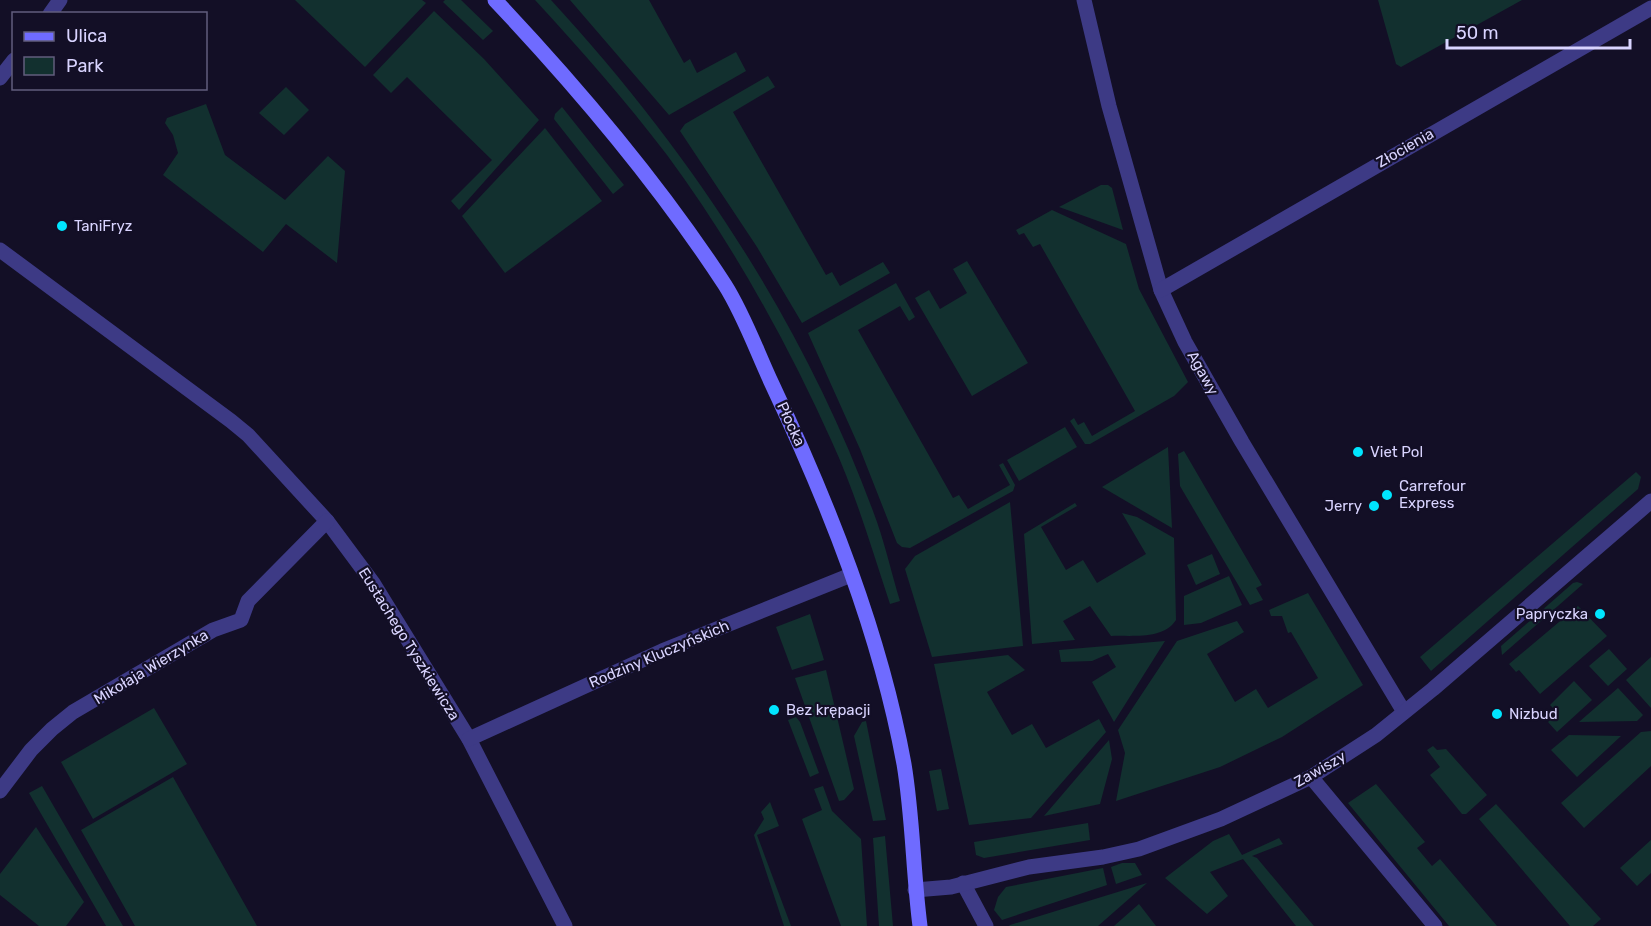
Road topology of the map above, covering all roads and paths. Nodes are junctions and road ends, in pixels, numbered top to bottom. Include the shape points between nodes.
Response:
1 (495, 0) edge
2 (1084, 0) edge
3 (1651, 8) edge
4 (12, 63) edge
5 (0, 78) edge
6 (0, 250) edge
7 (1161, 290) junction
8 (1651, 501) edge
9 (327, 521) junction
10 (851, 575) junction
11 (1404, 712) junction
12 (469, 738) junction
13 (1311, 777) junction
14 (0, 790) edge
15 (963, 883) junction
16 (915, 890) junction
17 (565, 926) edge
18 (920, 926) edge
19 (986, 926) edge
20 (1436, 926) edge

1 - 10 street, Płocka via 647,172 727,288 812,469
2 - 7 street, Agawy via 1108,106
3 - 7 street, Złocienia
4 - 5 street
6 - 9 street, Eustachego Tyszkiewicza via 248,435
7 - 11 street, Agawy via 1185,342 1242,442
8 - 11 street, Zawiszy
9 - 12 street, Eustachego Tyszkiewicza via 373,583
9 - 14 street, Mikołaja Wierzynka via 249,601 241,620 213,630 74,712 31,750
10 - 12 street, Rodziny Kluczyńskich via 662,651
10 - 16 street, Płocka via 891,704 902,755 912,827
11 - 13 street, Zawiszy
12 - 17 street, Eustachego Tyszkiewicza
13 - 15 street, Zawiszy via 1221,819 1138,849 1029,867
13 - 20 street
15 - 16 street, Zawiszy
15 - 19 street
16 - 18 street, Płocka

